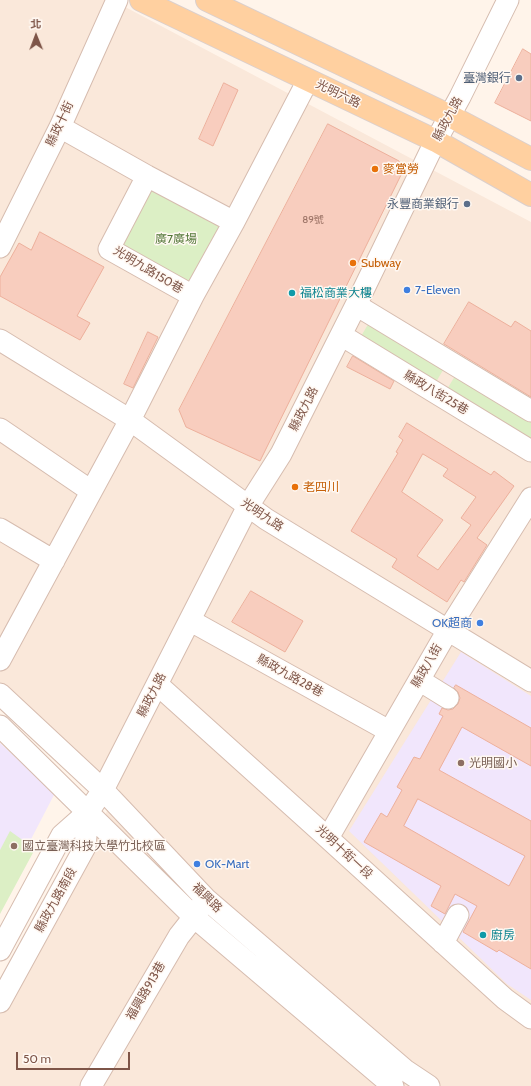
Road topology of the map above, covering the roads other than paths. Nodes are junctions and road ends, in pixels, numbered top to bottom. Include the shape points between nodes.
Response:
1 (117, 0) edge
2 (141, 0) edge
3 (207, 0) edge
4 (508, 0) edge
5 (308, 80) junction
6 (450, 116) junction
7 (60, 126) junction
8 (436, 142) junction
9 (531, 159) edge
10 (147, 176) junction
11 (531, 195) edge
12 (234, 222) junction
13 (0, 246) edge
14 (193, 296) junction
15 (356, 305) junction
16 (341, 335) junction
17 (0, 340) edge
18 (531, 411) edge
19 (130, 420) junction
20 (0, 429) edge
21 (531, 451) edge
22 (91, 491) junction
23 (531, 498) edge
24 (248, 506) junction
25 (0, 530) edge
26 (54, 561) junction
27 (191, 621) junction
28 (448, 630) junction
29 (0, 660) edge
30 (419, 680) junction
31 (531, 681) edge
32 (158, 685) junction
33 (0, 694) edge
34 (448, 698) dead end
35 (0, 726) edge
36 (389, 731) junction
37 (103, 790) junction
38 (88, 812) junction
39 (328, 838) junction
40 (206, 898) junction
41 (458, 915) dead end
42 (194, 917) junction
43 (443, 943) junction
44 (0, 950) edge
45 (0, 1002) edge
46 (531, 1018) edge
47 (91, 1086) edge
48 (393, 1086) edge
49 (429, 1086) edge

1 - 7 street, 縣政十街
2 - 5 main road, 光明六路
3 - 6 main road
4 - 6 street, 縣政九路
5 - 8 main road, 光明六路
5 - 12 street, 光明九路150巷
6 - 8 street, 縣政九路
6 - 9 main road
7 - 10 street
7 - 13 street, 縣政十街
8 - 11 main road, 光明六路
8 - 15 street, 縣政九路
10 - 12 street
10 - 14 street, 光明九路150巷 via 109,249
12 - 14 street, 光明九路150巷
14 - 19 street, 光明九路150巷
15 - 16 street, 縣政九路
15 - 18 street
16 - 21 street, 縣政八街25巷
16 - 24 street, 縣政九路 via 281,454
17 - 19 street, 光明九路
19 - 22 street, 光明九路150巷
19 - 24 street, 光明九路
20 - 22 street
22 - 26 street, 光明九路150巷
23 - 28 street, 縣政八街
24 - 27 street, 縣政九路
24 - 28 street, 光明九路
25 - 26 street
26 - 29 street, 光明九路150巷
27 - 32 street, 縣政九路
27 - 36 street, 縣政九路28巷
28 - 30 street, 縣政八街
28 - 31 street, 光明九路
30 - 34 street
30 - 36 street, 縣政八街
32 - 37 street, 縣政九路
32 - 39 street, 光明十街一段
33 - 37 street, 福興路
35 - 38 street, 福興路
36 - 39 street, 縣政八街
37 - 38 street, 縣政九路
37 - 40 street, 福興路
38 - 42 street, 福興路
38 - 44 street via 62,835
38 - 45 street, 縣政九路南段 via 85,847
39 - 43 street, 光明十街一段
40 - 42 street, 福興路913巷
40 - 49 street, 福興路 via 405,1070
41 - 43 street
42 - 47 street, 福興路913巷 via 179,936
42 - 48 street, 福興路
43 - 46 street, 光明十街一段 via 505,999

